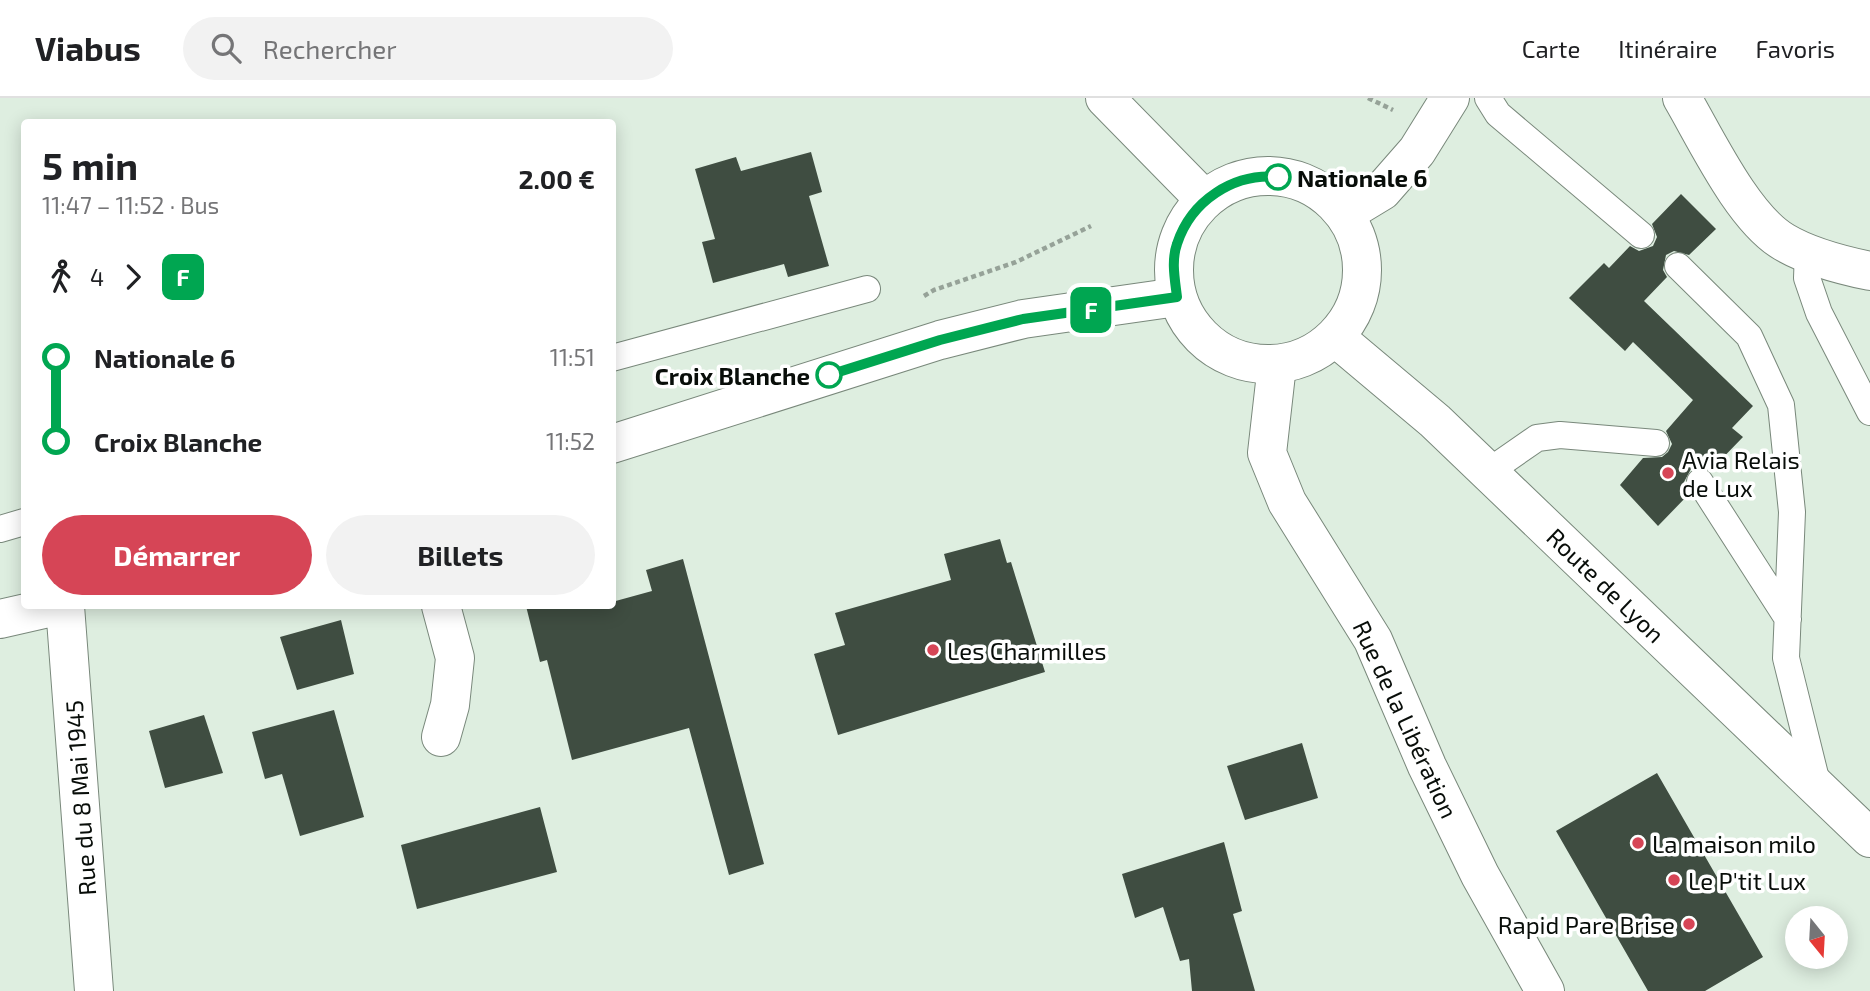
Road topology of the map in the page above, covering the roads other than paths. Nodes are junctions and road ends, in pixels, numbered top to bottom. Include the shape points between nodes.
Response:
1 (1105, 98) edge
2 (1450, 98) edge
3 (1488, 98) edge
4 (1682, 98) edge
5 (1205, 200) junction
6 (1344, 214) junction
7 (1640, 235) dead end
8 (1808, 252) junction
9 (1678, 266) dead end
10 (1870, 271) edge
11 (867, 289) dead end
12 (1177, 297) junction
13 (1335, 337) junction
14 (616, 357) edge
15 (1277, 365) junction
16 (1870, 412) edge
17 (616, 442) edge
18 (1656, 443) dead end
19 (1488, 472) junction
20 (1700, 482) dead end
21 (21, 523) edge
22 (0, 529) edge
23 (44, 609) edge
24 (65, 609) edge
25 (442, 609) edge
26 (0, 619) edge
27 (1788, 619) junction
28 (441, 737) dead end
29 (1818, 789) junction
30 (1870, 838) edge
31 (94, 991) edge
32 (1545, 991) edge

1 - 5 street
2 - 6 street via 1417,151 1382,191
3 - 7 lane via 1498,114
4 - 8 street via 1750,212 1783,242
5 - 6 street via 1231,183 1262,176 1293,179 1322,192
5 - 12 street via 1187,221 1177,245 1173,271
6 - 13 street via 1359,244 1363,277 1354,310
8 - 10 street
8 - 16 lane via 1807,278 1819,313
9 - 27 lane via 1749,336 1781,405 1792,512
11 - 14 lane
12 - 15 street via 1192,326 1215,349 1245,362
12 - 17 street via 1023,319
13 - 15 street via 1308,356
13 - 19 street, Route de Lyon
15 - 32 street, Rue de la Libération via 1267,453 1287,502 1373,640 1474,863
18 - 19 lane via 1560,435 1537,438
19 - 29 street, Route de Lyon
20 - 27 lane
21 - 22 lane
23 - 26 street
24 - 31 street, Rue du 8 Mai 1945
25 - 28 street via 455,658
27 - 29 lane via 1786,658
29 - 30 street, Route de Lyon

